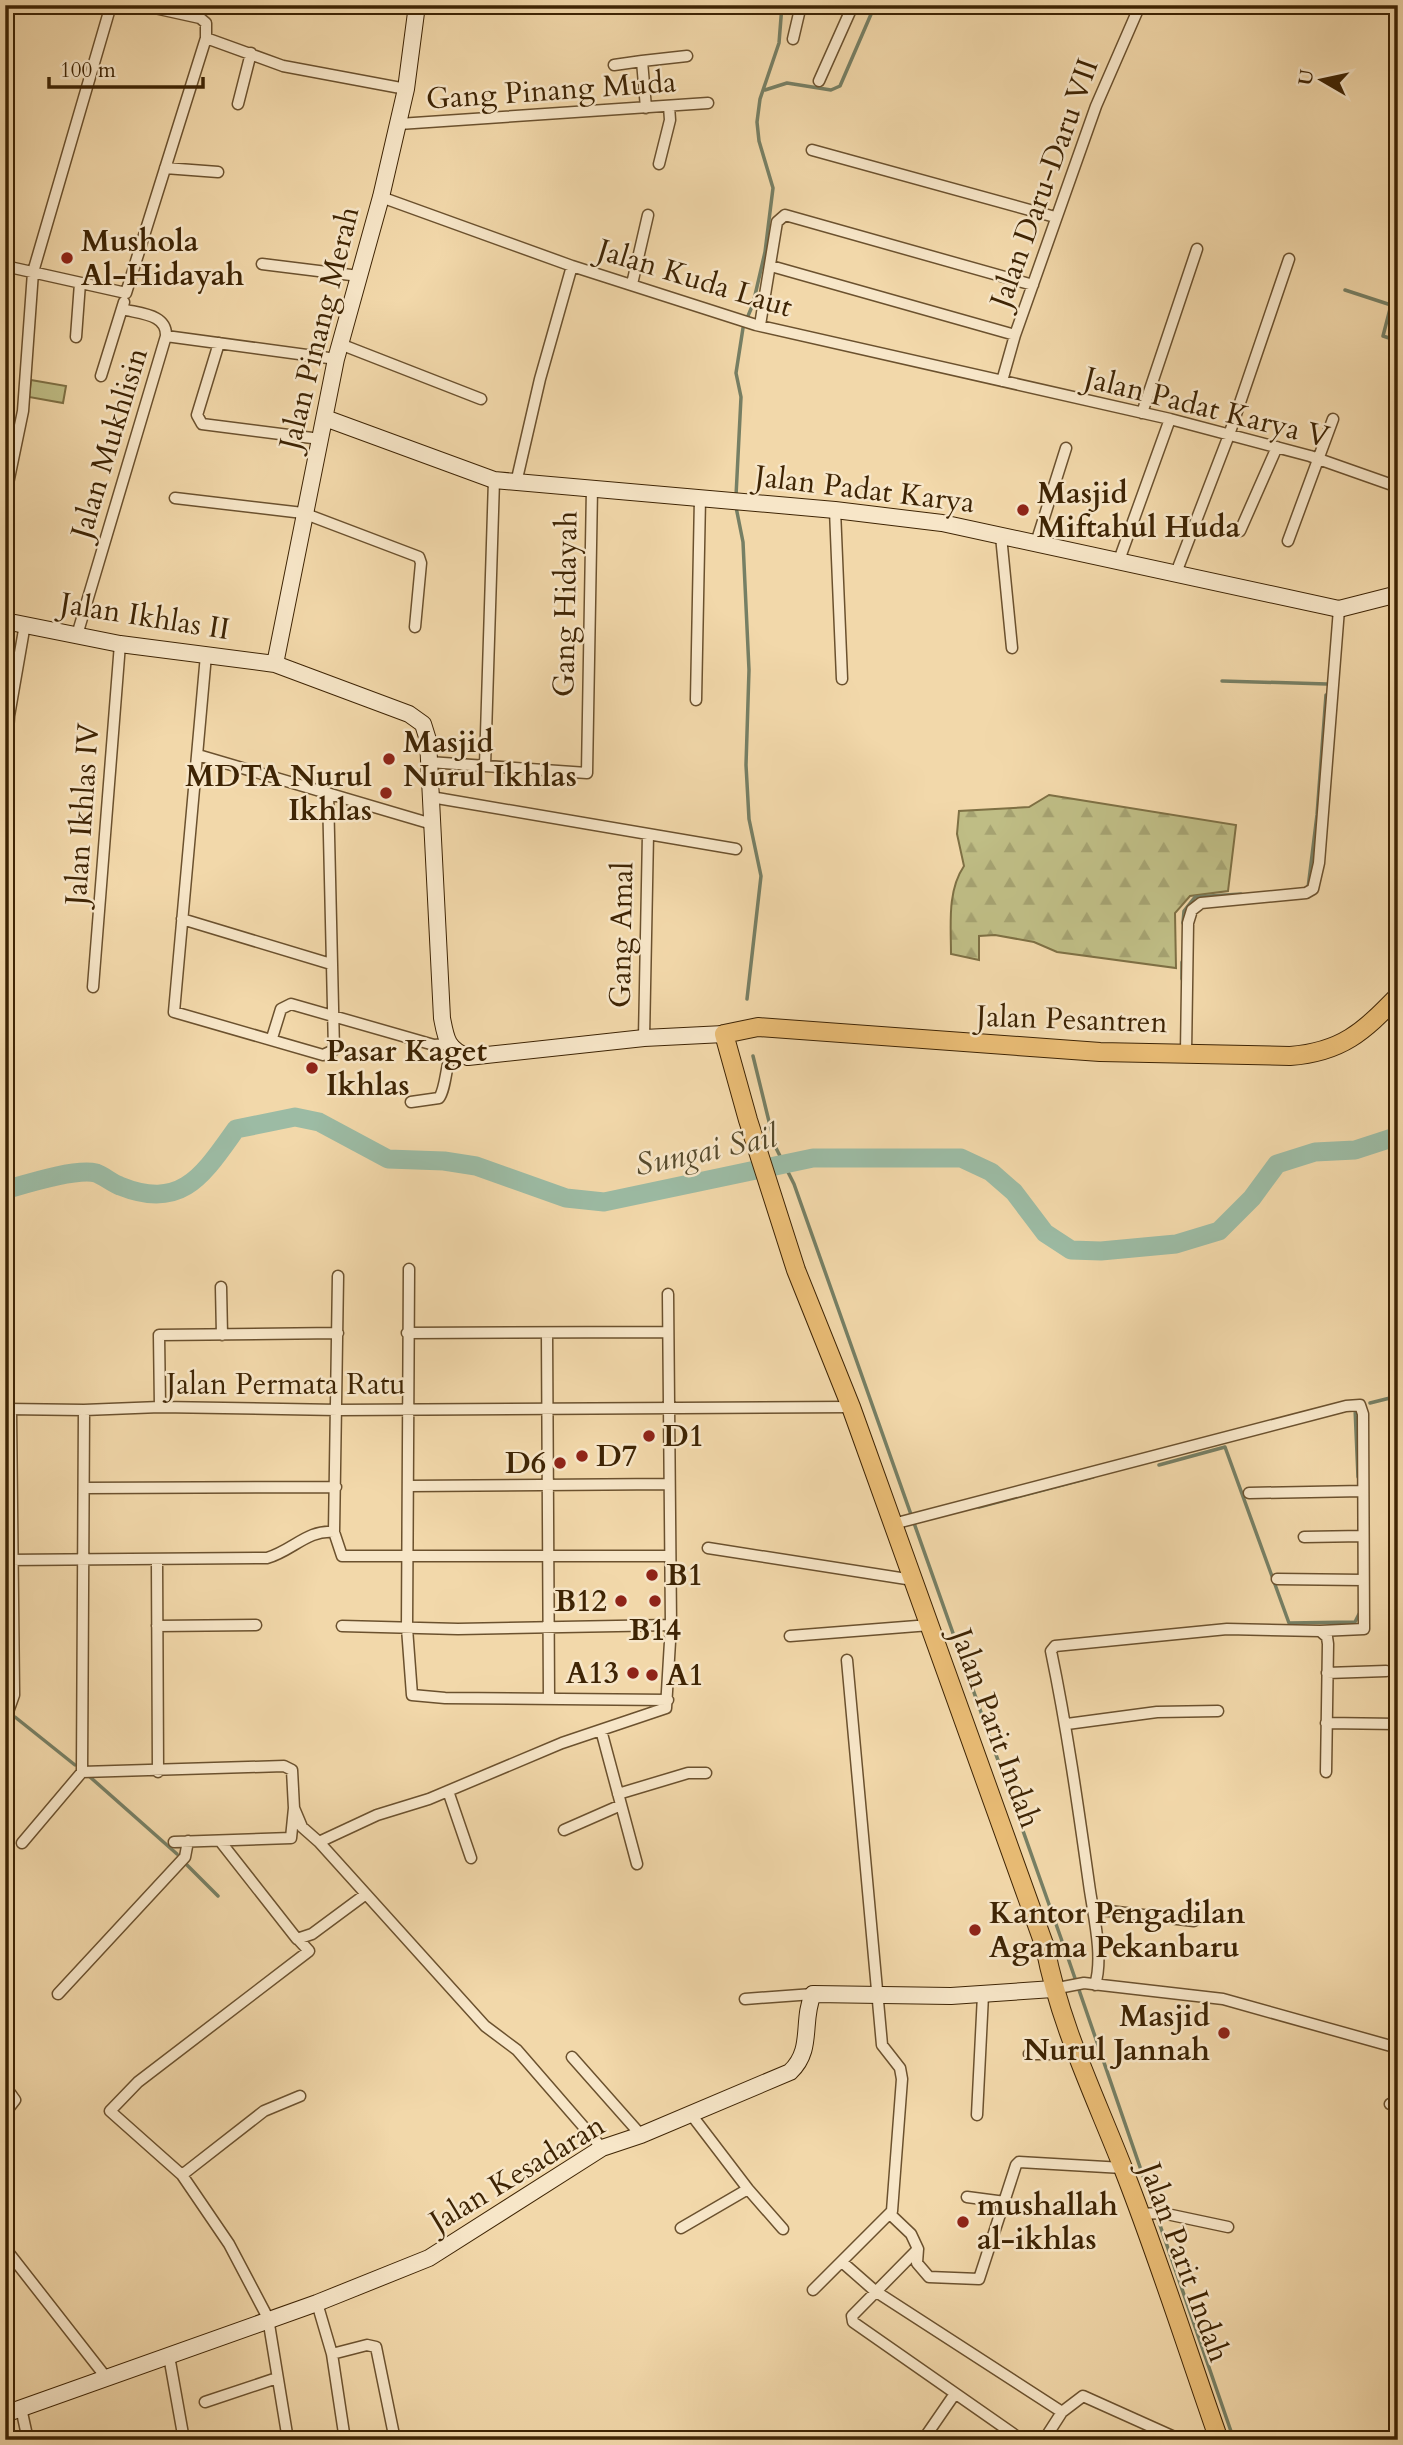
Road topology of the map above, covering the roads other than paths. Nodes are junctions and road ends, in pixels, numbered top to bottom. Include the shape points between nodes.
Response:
1 (111, 5) edge
2 (141, 5) edge
3 (417, 5) edge
4 (801, 5) edge
5 (853, 5) edge
6 (1140, 5) edge
7 (206, 38) junction
8 (793, 39) dead end
9 (251, 53) junction
10 (687, 56) dead end
11 (642, 61) junction
12 (614, 65) dead end
13 (819, 81) dead end
14 (406, 89) junction
15 (708, 103) dead end
16 (238, 104) dead end
17 (669, 106) junction
18 (646, 108) junction
19 (398, 124) junction
20 (812, 150) dead end
21 (659, 164) dead end
22 (165, 168) junction
23 (218, 172) dead end
24 (381, 197) junction
25 (648, 215) dead end
26 (1055, 217) junction
27 (1197, 249) dead end
28 (1289, 259) dead end
29 (262, 264) dead end
30 (5, 266) edge
31 (771, 266) junction
32 (572, 267) junction
33 (33, 272) junction
34 (359, 276) junction
35 (80, 283) junction
36 (632, 284) junction
37 (1033, 285) junction
38 (126, 293) junction
39 (122, 309) junction
40 (758, 325) junction
41 (1015, 335) junction
42 (166, 336) junction
43 (76, 337) dead end
44 (219, 343) junction
45 (338, 351) junction
46 (101, 376) dead end
47 (1002, 381) junction
48 (481, 400) dead end
49 (1142, 413) junction
50 (325, 418) junction
51 (1170, 419) junction
52 (1333, 419) dead end
53 (1229, 435) junction
54 (320, 439) junction
55 (1276, 447) junction
56 (1066, 448) dead end
57 (1320, 460) junction
58 (494, 480) junction
59 (516, 483) junction
60 (1398, 487) edge
61 (592, 488) junction
62 (5, 498) edge
63 (175, 498) dead end
64 (700, 498) junction
65 (835, 510) junction
66 (303, 513) junction
67 (1240, 531) dead end
68 (1001, 536) junction
69 (1288, 541) dead end
70 (1036, 543) junction
71 (1118, 563) junction
72 (1176, 573) junction
73 (1396, 594) edge
74 (1339, 609) junction
75 (5, 621) edge
76 (25, 624) junction
77 (415, 627) dead end
78 (77, 635) junction
79 (120, 644) junction
80 (1012, 648) dead end
81 (206, 655) junction
82 (275, 664) junction
83 (842, 678) dead end
84 (696, 699) dead end
85 (6, 754) edge
86 (198, 755) junction
87 (429, 762) junction
88 (485, 766) junction
89 (5, 777) edge
90 (328, 793) junction
91 (431, 797) junction
92 (432, 824) junction
93 (648, 834) junction
94 (736, 849) dead end
95 (183, 919) junction
96 (331, 964) junction
97 (93, 987) dead end
98 (1398, 996) edge
99 (331, 1016) junction
100 (724, 1034) junction
101 (272, 1038) junction
102 (644, 1038) junction
103 (449, 1047) junction
104 (1186, 1052) junction
105 (411, 1102) dead end
106 (409, 1269) dead end
107 (338, 1276) dead end
108 (221, 1287) dead end
109 (668, 1294) dead end
110 (668, 1332) junction
111 (338, 1333) junction
112 (407, 1333) junction
113 (547, 1334) junction
114 (222, 1335) junction
115 (160, 1407) junction
116 (851, 1407) junction
117 (407, 1409) junction
118 (547, 1409) junction
119 (669, 1409) junction
120 (8, 1410) edge
121 (84, 1410) junction
122 (338, 1410) junction
123 (669, 1484) junction
124 (547, 1485) junction
125 (409, 1486) junction
126 (84, 1488) junction
127 (336, 1488) junction
128 (1363, 1491) junction
129 (1249, 1493) dead end
130 (898, 1523) junction
131 (334, 1532) junction
132 (1363, 1536) junction
133 (1304, 1537) dead end
134 (708, 1548) dead end
135 (409, 1556) junction
136 (548, 1556) junction
137 (670, 1556) junction
138 (9, 1560) edge
139 (83, 1560) junction
140 (157, 1560) junction
141 (1277, 1579) dead end
142 (913, 1580) junction
143 (1363, 1580) junction
144 (10, 1610) edge
145 (256, 1625) dead end
146 (671, 1625) junction
147 (930, 1625) junction
148 (157, 1626) junction
149 (342, 1626) dead end
150 (548, 1627) junction
151 (407, 1628) junction
152 (1320, 1631) junction
153 (790, 1636) dead end
154 (847, 1660) dead end
155 (9, 1667) edge
156 (1386, 1671) dead end
157 (1327, 1673) junction
158 (550, 1698) junction
159 (668, 1700) junction
160 (1219, 1711) dead end
161 (5, 1720) edge
162 (1326, 1723) junction
163 (1067, 1724) junction
164 (1398, 1724) edge
165 (601, 1731) junction
166 (82, 1772) junction
167 (158, 1772) junction
168 (1326, 1772) dead end
169 (706, 1773) dead end
170 (448, 1791) junction
171 (620, 1800) junction
172 (294, 1808) junction
173 (564, 1830) dead end
174 (188, 1841) junction
175 (220, 1841) junction
176 (174, 1842) dead end
177 (319, 1842) junction
178 (22, 1843) dead end
179 (471, 1858) dead end
180 (636, 1864) dead end
181 (366, 1894) junction
182 (1092, 1909) junction
183 (1194, 1921) dead end
184 (298, 1939) junction
185 (1090, 1984) junction
186 (1053, 1989) junction
187 (58, 1994) dead end
188 (813, 1994) junction
189 (983, 1995) junction
190 (879, 1996) junction
191 (745, 1999) dead end
192 (1398, 2048) edge
193 (1029, 2054) dead end
194 (1075, 2054) junction
195 (572, 2057) dead end
196 (5, 2086) edge
197 (300, 2096) dead end
198 (5, 2113) edge
199 (690, 2113) junction
200 (976, 2115) dead end
201 (641, 2135) junction
202 (602, 2148) junction
203 (1123, 2168) junction
204 (182, 2175) junction
205 (748, 2189) junction
206 (967, 2197) dead end
207 (1005, 2202) junction
208 (1143, 2213) junction
209 (890, 2214) junction
210 (1228, 2227) dead end
211 (681, 2228) dead end
212 (783, 2229) dead end
213 (5, 2248) edge
214 (918, 2249) junction
215 (842, 2262) junction
216 (813, 2290) dead end
217 (875, 2291) junction
218 (317, 2304) junction
219 (268, 2318) junction
220 (332, 2354) junction
221 (169, 2356) junction
222 (105, 2376) junction
223 (277, 2378) junction
224 (954, 2395) junction
225 (205, 2402) dead end
226 (21, 2408) junction
227 (1062, 2412) junction
228 (5, 2414) edge
229 (29, 2440) edge
230 (184, 2440) edge
231 (288, 2440) edge
232 (345, 2440) edge
233 (394, 2440) edge
234 (923, 2440) edge
235 (1022, 2440) edge
236 (1044, 2440) edge
237 (1181, 2440) edge
238 (1219, 2440) edge

1 - 33 street
2 - 7 street via 200,18
3 - 14 street, Jalan Pinang Merah
4 - 8 street
5 - 13 street
6 - 26 street, Jalan Daru-Daru VII
7 - 9 street
7 - 22 street, Jalan Mukhlisin
9 - 14 street via 302,70
9 - 16 street
10 - 11 street
11 - 12 street
11 - 18 street
14 - 19 street, Jalan Pinang Merah
15 - 17 street, Gang Pinang Muda
17 - 18 street, Gang Pinang Muda
17 - 21 street
18 - 19 street, Gang Pinang Muda
19 - 24 street, Jalan Pinang Merah
20 - 26 street
22 - 23 street
22 - 38 street, Jalan Mukhlisin
24 - 32 street, Jalan Kuda Laut
24 - 34 street, Jalan Pinang Merah
25 - 36 street
26 - 37 street, Jalan Daru-Daru VII
27 - 49 street
28 - 53 street
29 - 34 street
30 - 33 street
31 - 37 street via 777,222 781,216 790,216
31 - 40 street
31 - 41 street
32 - 36 street, Jalan Kuda Laut
32 - 59 street
33 - 35 street
33 - 62 street via 23,411
34 - 45 street, Jalan Pinang Merah
35 - 38 street
35 - 43 street
36 - 40 street, Jalan Kuda Laut
37 - 41 street, Jalan Daru-Daru VII
38 - 39 street, Jalan Mukhlisin
39 - 42 street, Jalan Mukhlisin via 161,319
39 - 46 street
40 - 47 street, Jalan Kuda Laut
41 - 47 street, Jalan Daru-Daru VII
42 - 44 street
42 - 78 street, Jalan Mukhlisin
44 - 45 street
44 - 54 street via 197,415 202,424
45 - 48 street
45 - 50 street, Jalan Pinang Merah
47 - 49 street, Jalan Padat Karya V
49 - 51 street, Jalan Padat Karya V
50 - 54 street, Jalan Pinang Merah
50 - 58 street, Jalan Padat Karya
51 - 53 street, Jalan Padat Karya V
51 - 71 street
52 - 57 street
53 - 55 street, Jalan Padat Karya V
53 - 72 street
54 - 66 street, Jalan Pinang Merah
55 - 57 street, Jalan Padat Karya V
55 - 67 street
56 - 70 street
57 - 60 street, Jalan Padat Karya V
57 - 69 street
58 - 59 street, Jalan Padat Karya
58 - 88 street
59 - 61 street, Jalan Padat Karya
61 - 64 street, Jalan Padat Karya
61 - 88 street, Gang Hidayah via 587,773
63 - 66 street
64 - 65 street, Jalan Padat Karya
64 - 84 street
65 - 68 street, Jalan Padat Karya via 942,523
65 - 83 street
66 - 77 street via 419,557
66 - 82 street, Jalan Pinang Merah
68 - 70 street, Jalan Padat Karya
68 - 80 street
70 - 71 street, Jalan Padat Karya
71 - 72 street, Jalan Padat Karya
72 - 74 street, Jalan Padat Karya
73 - 74 street, Jalan Padat Karya
74 - 104 street via 1320,863 1313,890 1201,903 1192,910
75 - 76 street, Jalan Ikhlas II
76 - 78 street, Jalan Ikhlas II
76 - 85 street
78 - 79 street, Jalan Ikhlas II
79 - 81 street, Jalan Ikhlas II
79 - 97 street, Jalan Ikhlas IV
81 - 82 street, Jalan Ikhlas II
81 - 86 street
82 - 87 street, Jalan Ikhlas II via 415,717 426,731
85 - 89 street
86 - 90 street
86 - 95 street
87 - 88 street, Gang Hidayah
87 - 91 street, Jalan Ikhlas II
90 - 92 street
90 - 96 street
91 - 92 street, Jalan Ikhlas II
91 - 93 street, Gang Amal
92 - 103 street, Jalan Ikhlas II via 435,932
93 - 94 street, Gang Amal
93 - 102 street, Gang Amal
95 - 96 street
95 - 101 street via 174,1012
96 - 99 street
98 - 104 main road, Jalan Pesantren via 1355,1036 1320,1053
99 - 101 street via 286,1005
99 - 101 street via 334,1050 328,1054
99 - 103 street
100 - 102 street
100 - 104 main road, Jalan Pesantren via 758,1027 1053,1049
100 - 116 main road, Jalan Parit Indah via 796,1270
102 - 103 street via 468,1057
103 - 105 street via 439,1098
106 - 112 street
107 - 111 street
108 - 114 street
109 - 110 street
110 - 113 street
110 - 119 street
111 - 114 street
111 - 122 street
112 - 113 street
112 - 117 street
113 - 118 street
114 - 115 street via 159,1335
115 - 121 street, Jalan Permata Ratu
115 - 122 street, Jalan Permata Ratu
116 - 119 street, Jalan Permata Ratu
116 - 130 main road, Jalan Parit Indah
117 - 118 street, Jalan Permata Ratu
117 - 122 street, Jalan Permata Ratu
117 - 125 street
118 - 119 street, Jalan Permata Ratu
118 - 124 street
119 - 123 street
120 - 121 street, Jalan Permata Ratu
120 - 138 street
121 - 126 street
122 - 127 street
123 - 124 street
123 - 137 street
124 - 125 street
124 - 136 street
125 - 135 street
126 - 127 street
126 - 139 street
127 - 131 street
128 - 129 street
128 - 130 street via 1362,1410 1352,1404
128 - 132 street
130 - 142 main road, Jalan Parit Indah
131 - 135 street via 342,1556
131 - 140 street via 317,1531 267,1558
132 - 133 street
132 - 143 street
134 - 142 street
135 - 136 street
135 - 151 street
136 - 137 street
136 - 150 street
137 - 146 street
138 - 139 street
138 - 144 street
139 - 140 street
139 - 166 street
140 - 148 street
141 - 143 street
142 - 147 main road, Jalan Parit Indah
143 - 152 street via 1364,1629
144 - 155 street
145 - 148 street
146 - 150 street
146 - 159 street
147 - 153 street
147 - 186 main road, Jalan Parit Indah via 1045,1947
148 - 167 street
149 - 151 street
150 - 151 street
150 - 158 street
151 - 158 street via 413,1696
152 - 157 street via 1327,1637
152 - 163 street via 1227,1629 1057,1644 1052,1651
154 - 190 street
155 - 161 street via 14,1695
156 - 157 street
157 - 162 street
158 - 159 street
159 - 165 street via 666,1708
160 - 163 street via 1157,1712
162 - 164 street
162 - 168 street
163 - 182 street
165 - 170 street
165 - 171 street
166 - 167 street
166 - 178 street
167 - 172 street via 288,1767 293,1773
169 - 171 street via 688,1773
170 - 177 street via 377,1815
170 - 179 street
171 - 173 street
171 - 180 street
172 - 175 street via 291,1838
172 - 177 street via 302,1827
174 - 175 street
174 - 176 street
174 - 187 street via 186,1857
175 - 184 street
177 - 181 street
181 - 184 street via 312,1934
181 - 202 street via 485,2026 517,2050
182 - 183 street
182 - 185 street via 1098,1970
184 - 204 street via 309,1951 138,2082 110,2111
185 - 186 street
185 - 192 street via 1223,1999
186 - 189 street
186 - 194 main road, Jalan Parit Indah
188 - 190 street
188 - 191 street
188 - 199 street, Jalan Kesadaran via 807,2007 807,2048 799,2064 790,2072
189 - 190 street
189 - 200 street
190 - 209 street via 883,2045 900,2068 902,2079
193 - 194 street
194 - 203 main road, Jalan Parit Indah
195 - 201 street
196 - 198 street via 15,2100
197 - 204 street via 264,2111
199 - 201 street, Jalan Kesadaran
199 - 205 street
201 - 202 street, Jalan Kesadaran
202 - 218 street, Jalan Kesadaran via 429,2258
203 - 207 street via 1023,2161 1016,2165
203 - 208 main road, Jalan Parit Indah
204 - 219 street via 229,2244
205 - 211 street
205 - 212 street
206 - 207 street
207 - 214 street via 978,2280 929,2277 919,2268
208 - 210 street
208 - 238 main road, Jalan Parit Indah
209 - 214 street via 911,2234
209 - 215 street
213 - 222 street
214 - 217 street
215 - 216 street
215 - 217 street
217 - 224 street via 852,2316 853,2322
217 - 227 street
218 - 219 street, Jalan Kesadaran
218 - 220 street
219 - 221 street, Jalan Kesadaran
219 - 223 street
220 - 232 street
220 - 233 street via 367,2344 376,2347
221 - 222 street, Jalan Kesadaran
221 - 230 street
222 - 226 street, Jalan Kesadaran
223 - 225 street
223 - 231 street
224 - 234 street
224 - 235 street
226 - 228 street, Jalan Kesadaran
226 - 229 street
227 - 236 street
227 - 237 street via 1078,2397 1086,2396

